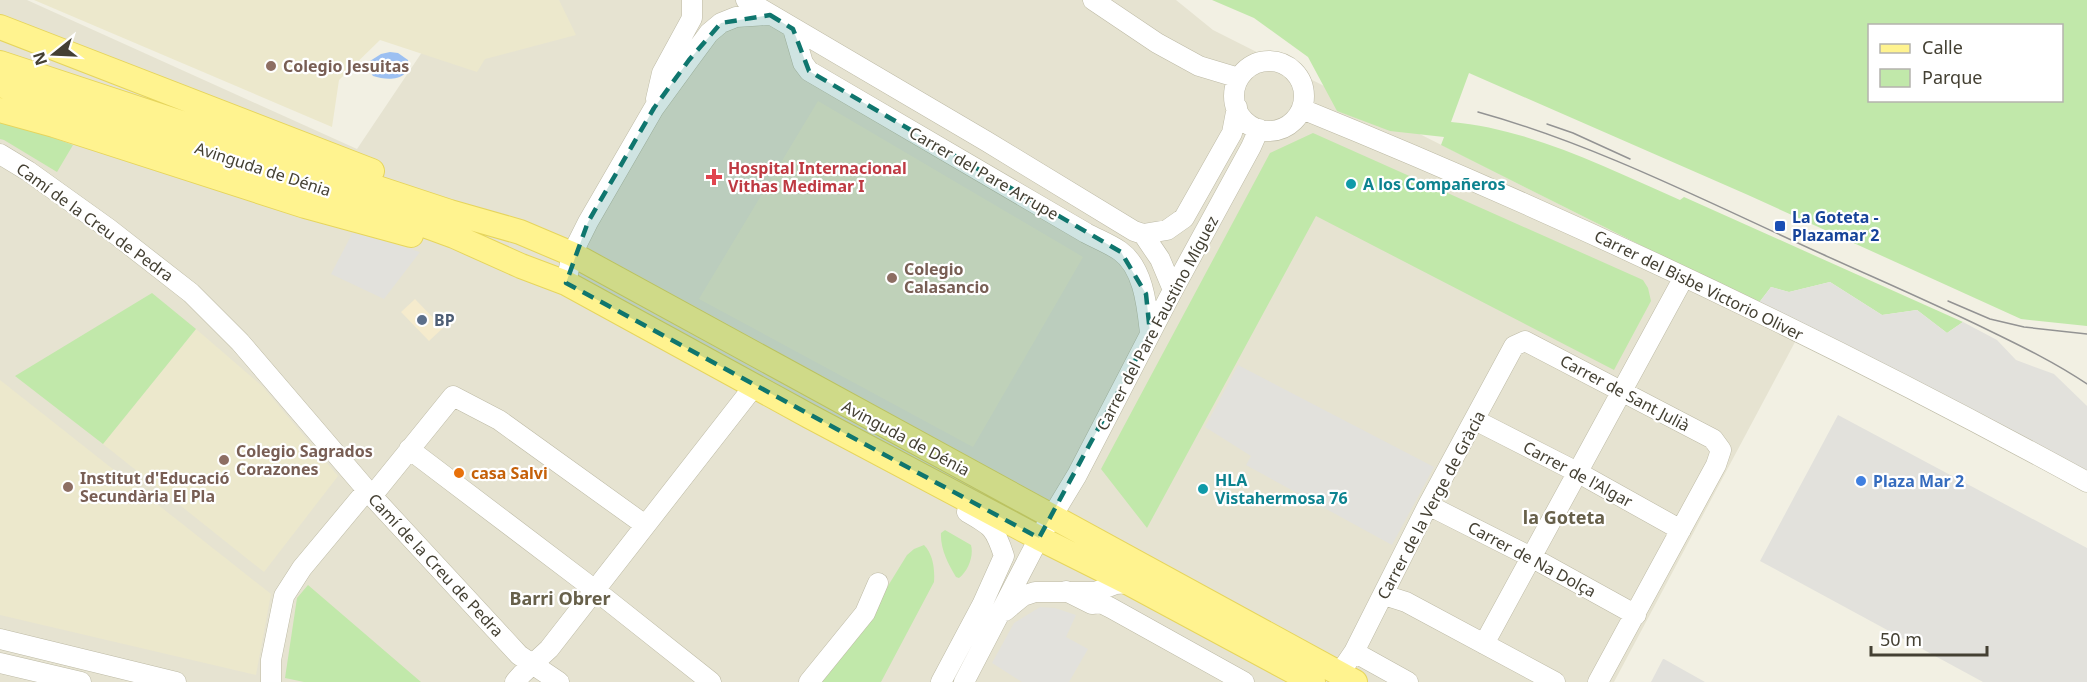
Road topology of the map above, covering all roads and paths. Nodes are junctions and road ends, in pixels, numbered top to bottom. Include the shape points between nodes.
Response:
1 (692, 0) edge
2 (746, 0) edge
3 (1093, 0) edge
4 (770, 15) junction
5 (0, 27) edge
6 (793, 29) junction
7 (0, 63) edge
8 (1239, 78) junction
9 (0, 85) edge
10 (1236, 107) junction
11 (654, 108) junction
12 (1302, 109) junction
13 (0, 110) edge
14 (1259, 129) junction
15 (0, 154) edge
16 (450, 212) junction
17 (1143, 234) junction
18 (572, 254) junction
19 (521, 266) junction
20 (1684, 277) junction
21 (566, 283) junction
22 (1173, 290) junction
23 (1150, 333) junction
24 (1525, 340) joint
25 (754, 385) junction
26 (1623, 391) junction
27 (1475, 420) junction
28 (409, 449) junction
29 (902, 465) junction
30 (1577, 472) junction
31 (2087, 482) edge
32 (369, 493) junction
33 (1428, 505) junction
34 (1052, 516) junction
35 (645, 525) junction
36 (1681, 530) junction
37 (1039, 538) junction
38 (1531, 557) junction
39 (878, 583) dead end
40 (1130, 583) junction
41 (595, 590) junction
42 (1066, 591) junction
43 (1384, 595) junction
44 (1000, 614) junction
45 (1636, 615) junction
46 (0, 639) edge
47 (1484, 644) junction
48 (1354, 652) junction
49 (77, 658) junction
50 (0, 663) edge
51 (532, 664) junction
52 (1347, 678) edge
53 (78, 682) edge
54 (176, 682) edge
55 (271, 682) edge
56 (515, 682) edge
57 (559, 682) edge
58 (711, 682) edge
59 (809, 682) edge
60 (941, 682) edge
61 (964, 682) edge
62 (1244, 682) edge
63 (1312, 682) edge
64 (1408, 682) edge
65 (1555, 682) edge
66 (1598, 682) edge

1 - 11 street via 692,18 662,73
2 - 4 street, Carrer del Pare Arrupe
3 - 8 street via 1157,44 1199,66
4 - 6 street, Carrer del Pare Arrupe
4 - 11 street via 736,17 721,23 709,33
5 - 16 main road, Avinguda de Dénia via 416,186
6 - 17 street, Carrer del Pare Arrupe
6 - 23 street, Carrer del Pare Arrupe via 809,71 1121,252 1137,272 1146,294
7 - 16 main road, Avinguda de Dénia
8 - 10 street
8 - 12 street via 1257,63 1279,62 1290,67 1303,86
9 - 19 main road, Avinguda de Dénia via 353,199 454,236
10 - 14 street via 1249,124
10 - 17 street, Carrer del Pare Faustino Míguez via 1232,133 1184,218 1167,231
11 - 18 street
12 - 14 street via 1289,125 1269,131
12 - 20 street, Carrer del Bisbe Victorio Oliver via 1567,221
13 - 19 main road, Avinguda de Dénia via 478,258
14 - 22 street, Carrer del Pare Faustino Míguez
15 - 32 street, Camí de la Creu de Pedra via 109,229 191,293 240,342
16 - 18 main road, Avinguda de Dénia via 520,232
17 - 22 street, Carrer del Pare Arrupe via 1160,258
18 - 21 street
18 - 34 main road, Avinguda de Dénia
19 - 21 main road, Avinguda de Dénia
20 - 26 street
20 - 31 street, Carrer del Bisbe Victorio Oliver via 1952,409
21 - 25 main road, Avinguda de Dénia
22 - 23 street, Carrer del Pare Faustino Míguez
23 - 34 street, Carrer del Pare Faustino Míguez
24 - 26 street, Carrer de Sant Julià
24 - 27 street, Carrer de la Verge de Gràcia via 1514,346
25 - 29 main road, Avinguda de Dénia
25 - 35 street
26 - 30 street
26 - 36 street, Carrer de Sant Julià via 1713,439 1722,450
27 - 30 street, Carrer de l'Algar
27 - 33 street, Carrer de la Verge de Gràcia
28 - 32 street
28 - 35 street via 453,396 499,420
28 - 41 street
29 - 37 main road, Avinguda de Dénia
29 - 60 street via 932,491 990,525 1004,556
30 - 36 street, Carrer de l'Algar
30 - 38 street
32 - 51 street, Camí de la Creu de Pedra via 519,655
32 - 55 street via 302,568 284,596 271,660
33 - 38 street, Carrer de Na Dolça
33 - 43 street, Carrer de la Verge de Gràcia
34 - 37 street, Carrer del Pare Faustino Míguez
34 - 52 main road, Avinguda de Dénia
35 - 41 street
36 - 45 street
37 - 40 main road, Avinguda de Dénia
37 - 44 street, Carrer del Pare Faustino Míguez
38 - 45 street, Carrer de Na Dolça
38 - 47 street
39 - 59 street via 865,613
40 - 42 street via 1095,592
40 - 63 main road, Avinguda de Dénia
41 - 51 street via 549,650
41 - 58 street
42 - 44 street via 1023,596
42 - 62 street via 1111,608
43 - 47 street via 1406,602
43 - 48 street, Carrer de la Verge de Gràcia
44 - 61 street, Carrer del Pare Faustino Míguez
45 - 66 street
46 - 49 street
47 - 65 street
48 - 52 street, Carrer de la Verge de Gràcia
48 - 64 street
49 - 53 street
49 - 54 street
50 - 53 street
51 - 56 street
51 - 57 street, Camí de la Creu de Pedra

